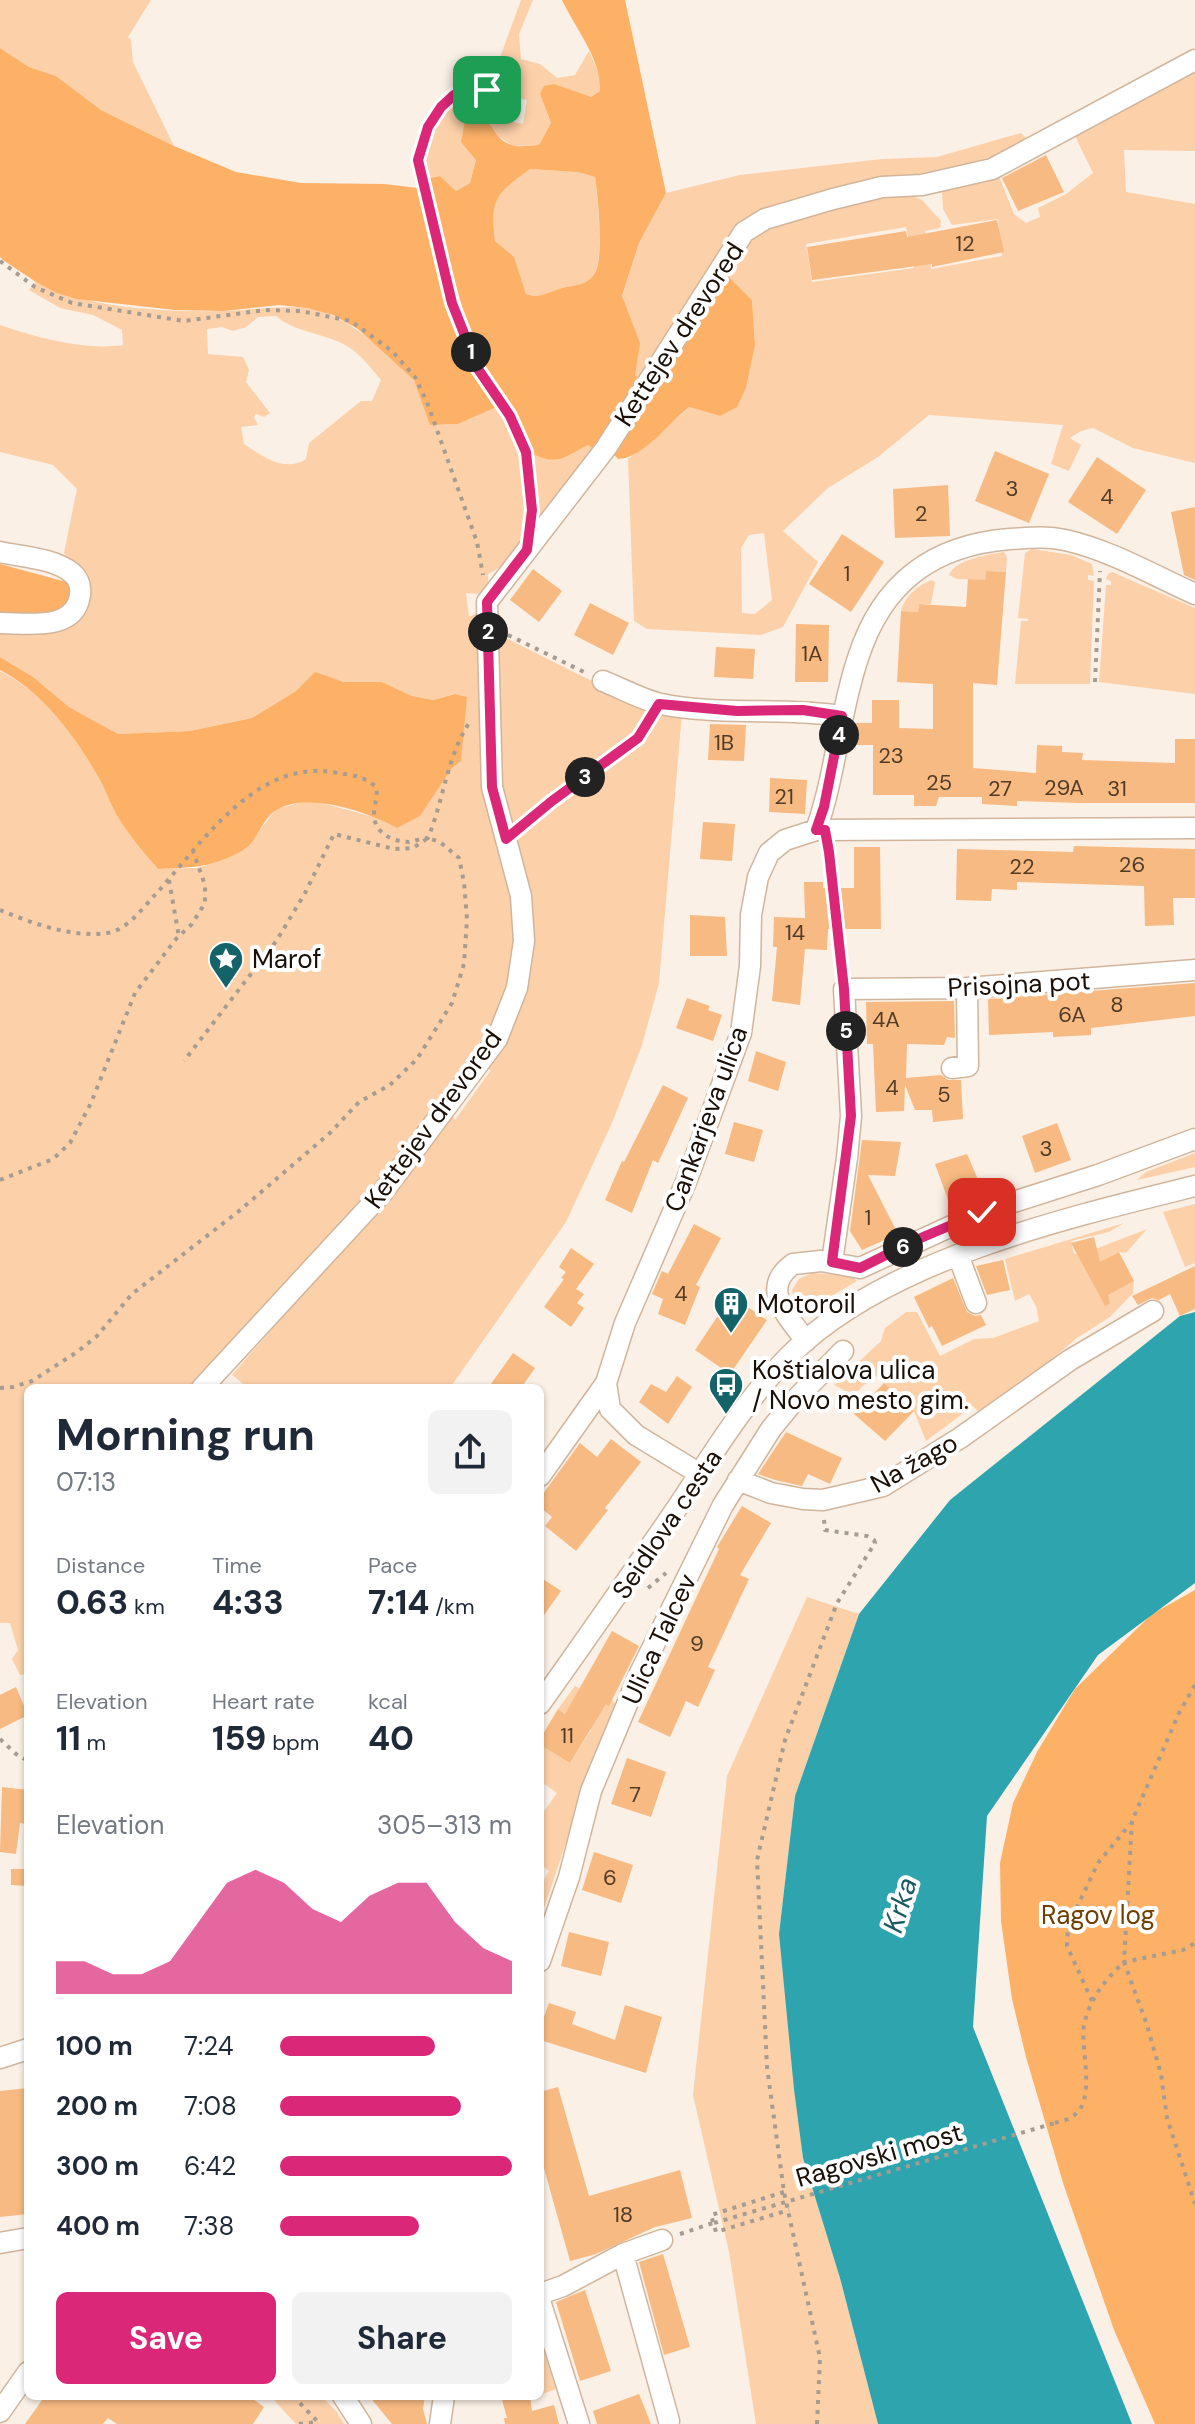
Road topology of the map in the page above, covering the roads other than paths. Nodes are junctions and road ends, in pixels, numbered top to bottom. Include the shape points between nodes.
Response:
1 (1195, 60) edge
2 (0, 552) edge
3 (1195, 594) edge
4 (0, 623) edge
5 (603, 681) dead end
6 (842, 716) junction
7 (1195, 828) edge
8 (821, 830) junction
9 (1195, 970) edge
10 (967, 988) junction
11 (952, 1068) dead end
12 (1195, 1139) edge
13 (1195, 1186) edge
14 (958, 1255) junction
15 (832, 1262) junction
16 (976, 1303) dead end
17 (1153, 1311) dead end
18 (806, 1341) junction
19 (843, 1351) dead end
20 (606, 1383) junction
21 (206, 1384) edge
22 (544, 1470) edge
23 (700, 1474) junction
24 (738, 1480) junction
25 (544, 1699) edge
26 (544, 1949) edge
27 (24, 2050) edge
28 (0, 2058) edge
29 (24, 2239) edge
30 (662, 2240) road end
31 (0, 2243) edge
32 (623, 2254) junction
33 (544, 2293) edge
34 (544, 2314) edge
35 (24, 2378) edge
36 (346, 2400) edge
37 (443, 2400) edge
38 (0, 2412) edge
39 (669, 2421) dead end
40 (361, 2424) edge
41 (440, 2424) edge
42 (579, 2424) edge

1 - 21 street, Kettejev drevored via 992,169 833,199 765,219 744,232 606,448 487,602 492,787 521,896 524,941 517,988 497,1039 383,1192
2 - 4 street via 55,563 79,581 80,593 70,616 54,623
3 - 6 street via 1065,540 996,540 955,549 911,572 889,596 858,656
5 - 6 street via 659,704
6 - 8 street
7 - 8 street, Cankarjeva ulica
8 - 20 street, Cankarjeva ulica via 785,840 769,853 758,877 741,1033
9 - 10 street, Prisojna pot
10 - 11 street via 968,1066
10 - 15 street, Prisojna pot via 844,989 851,1116
12 - 15 street via 982,1212 860,1268
13 - 14 street, Seidlova cesta
14 - 16 street
14 - 18 street, Seidlova cesta via 870,1296
15 - 18 street via 793,1264 779,1279 779,1302
17 - 24 street, Na žago via 1070,1360 883,1486 823,1500 771,1493
18 - 23 street, Seidlova cesta via 755,1394
19 - 24 street, Ulica Talcev via 778,1420
20 - 22 street, Cankarjeva ulica
20 - 23 street via 610,1409 636,1435
23 - 25 street, Seidlova cesta
24 - 26 street, Ulica Talcev via 640,1673 607,1752
27 - 28 street
29 - 31 street
30 - 32 street
32 - 33 street
32 - 39 street
34 - 42 street
35 - 38 street
36 - 40 street
37 - 41 street

